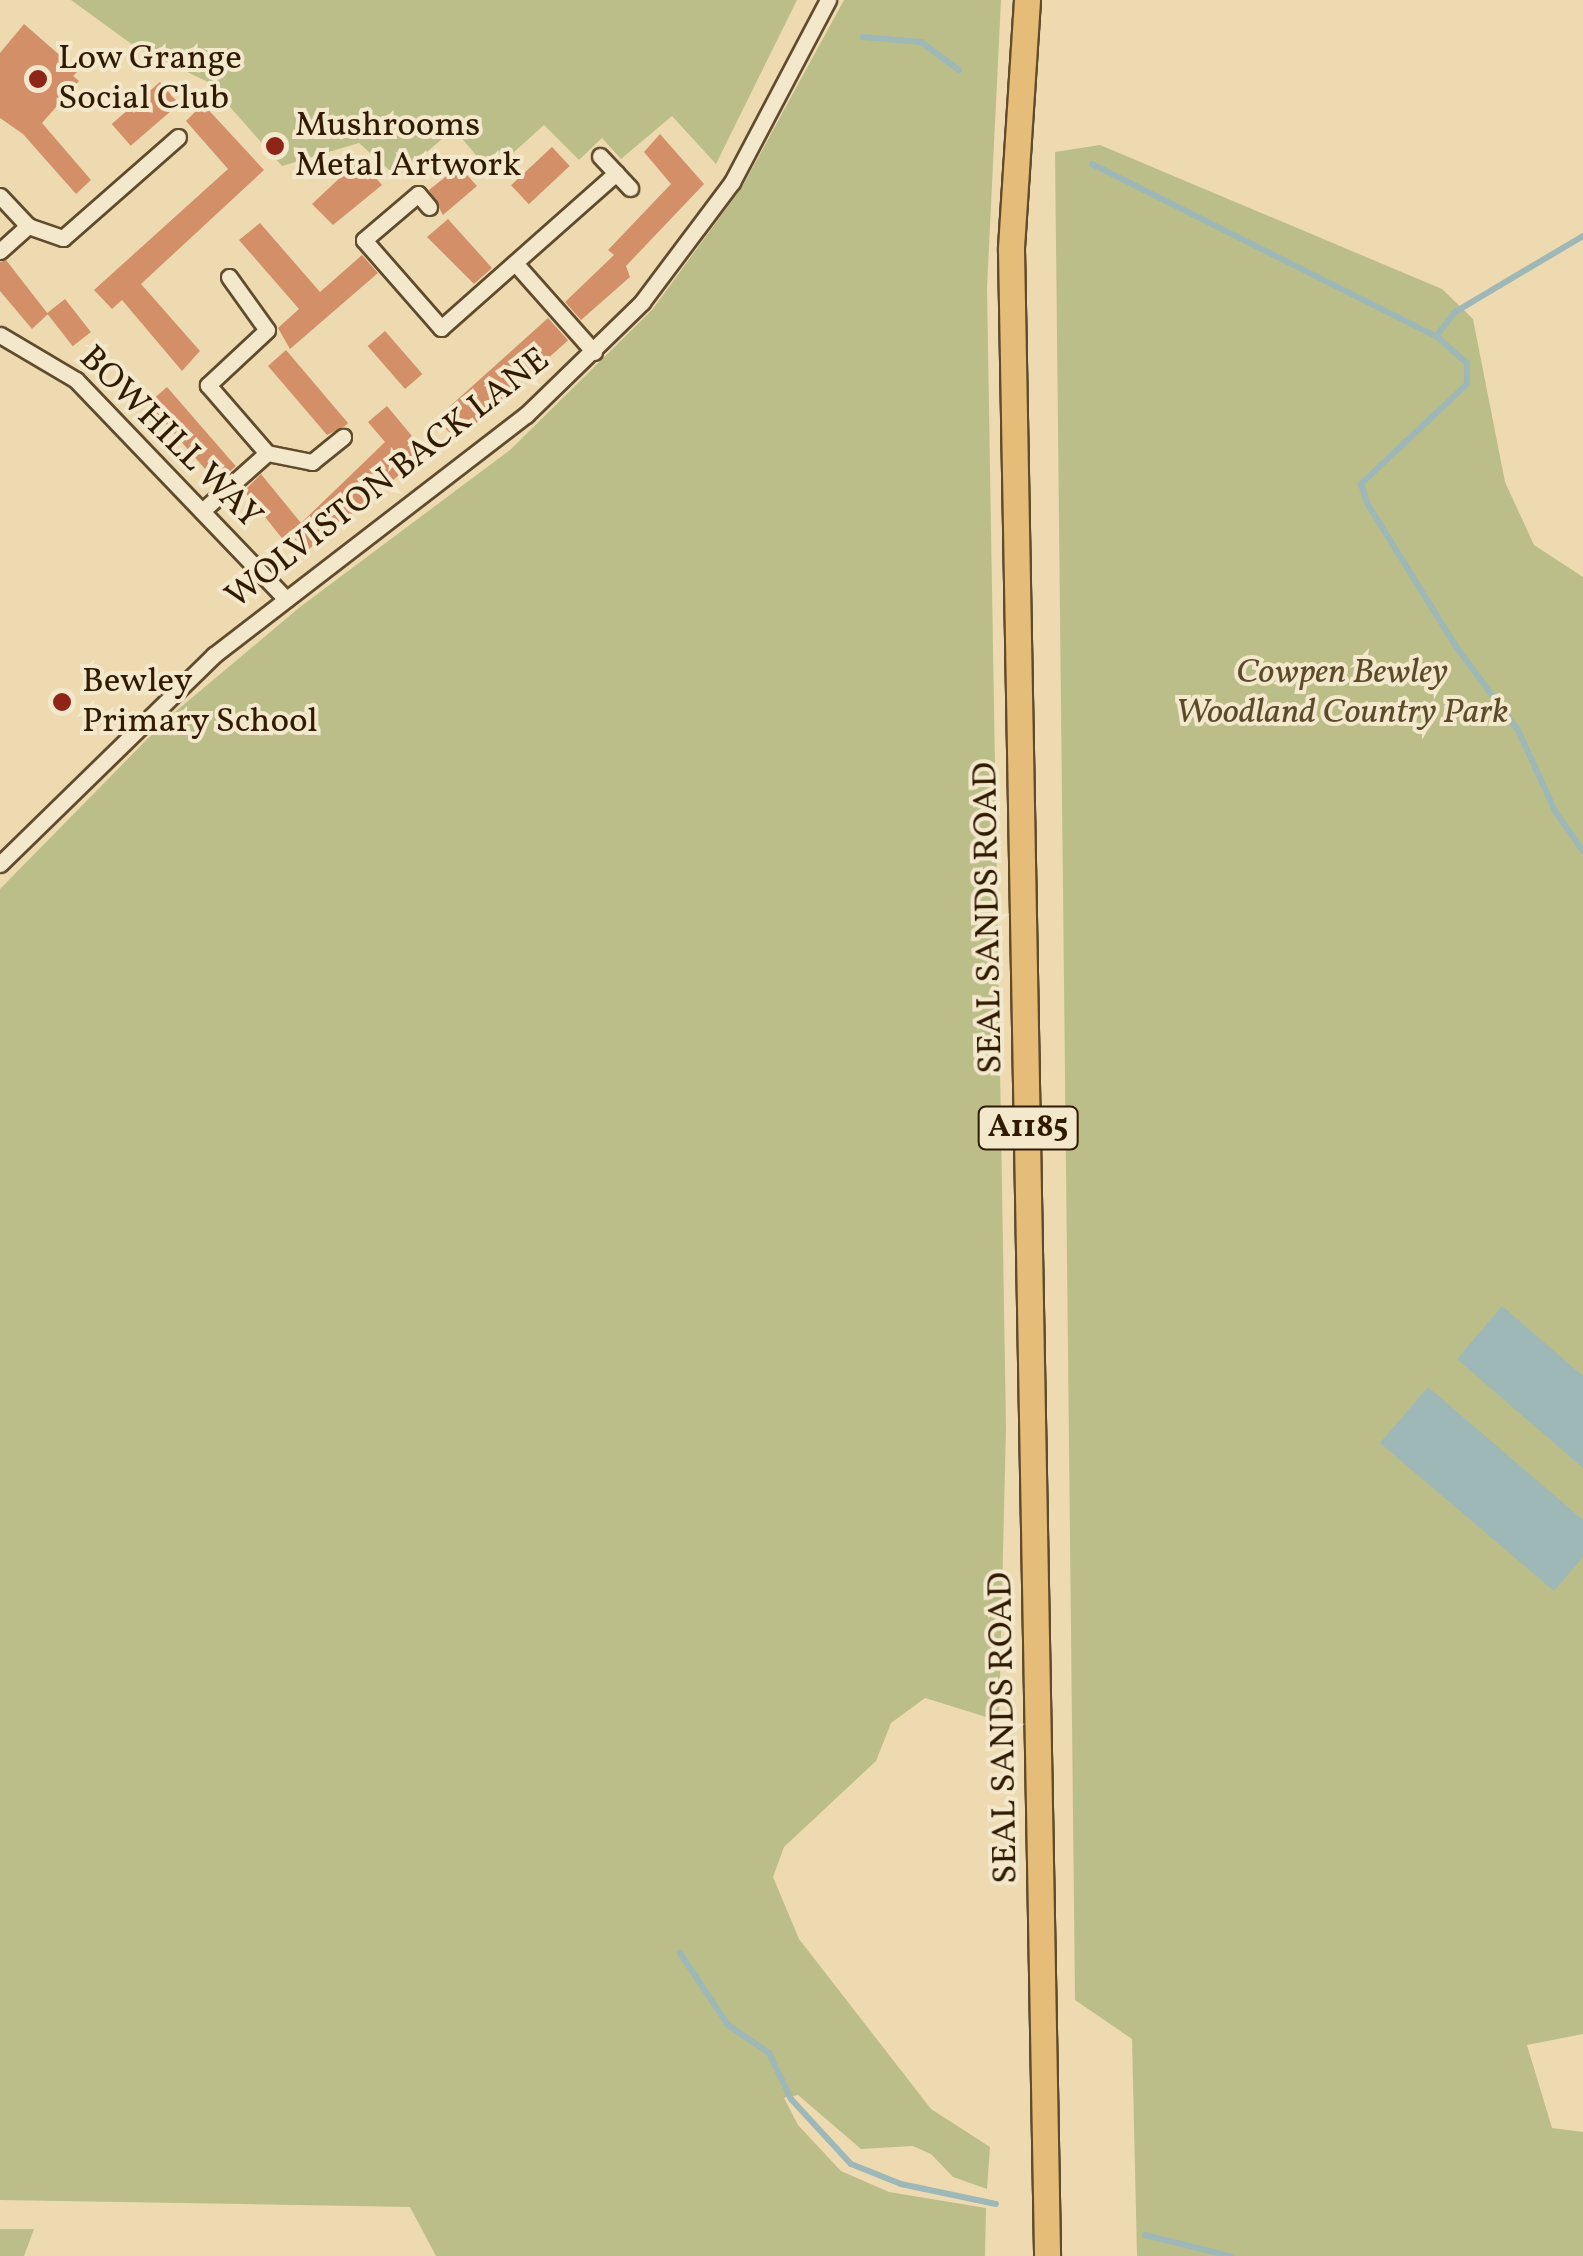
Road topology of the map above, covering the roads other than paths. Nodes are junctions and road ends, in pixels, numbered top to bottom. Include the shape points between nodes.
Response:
1 (828, 0) edge
2 (1027, 0) edge
3 (178, 137) dead end
4 (600, 156) dead end
5 (616, 172) junction
6 (630, 188) dead end
7 (0, 196) edge
8 (429, 207) dead end
9 (28, 226) junction
10 (0, 251) edge
11 (516, 264) junction
12 (228, 277) dead end
13 (0, 335) edge
14 (594, 352) junction
15 (343, 436) dead end
16 (268, 453) junction
17 (202, 511) junction
18 (286, 599) junction
19 (0, 864) edge
20 (1047, 2256) edge

1 - 14 street, WOLVISTON BACK LANE via 732,182 676,262
2 - 20 main road, SEAL SANDS ROAD / A1185 via 1011,250
3 - 9 street via 63,238
4 - 5 street
5 - 6 street
5 - 11 street
7 - 9 street
8 - 11 street via 418,194 364,240 440,328
9 - 10 street
11 - 14 street
12 - 16 street via 267,330 208,385
13 - 17 street, BOWHILL WAY via 76,380
14 - 18 street, WOLVISTON BACK LANE via 514,425
15 - 16 street via 312,462
16 - 17 street
17 - 18 street, BOWHILL WAY
18 - 19 street, WOLVISTON BACK LANE via 146,715

